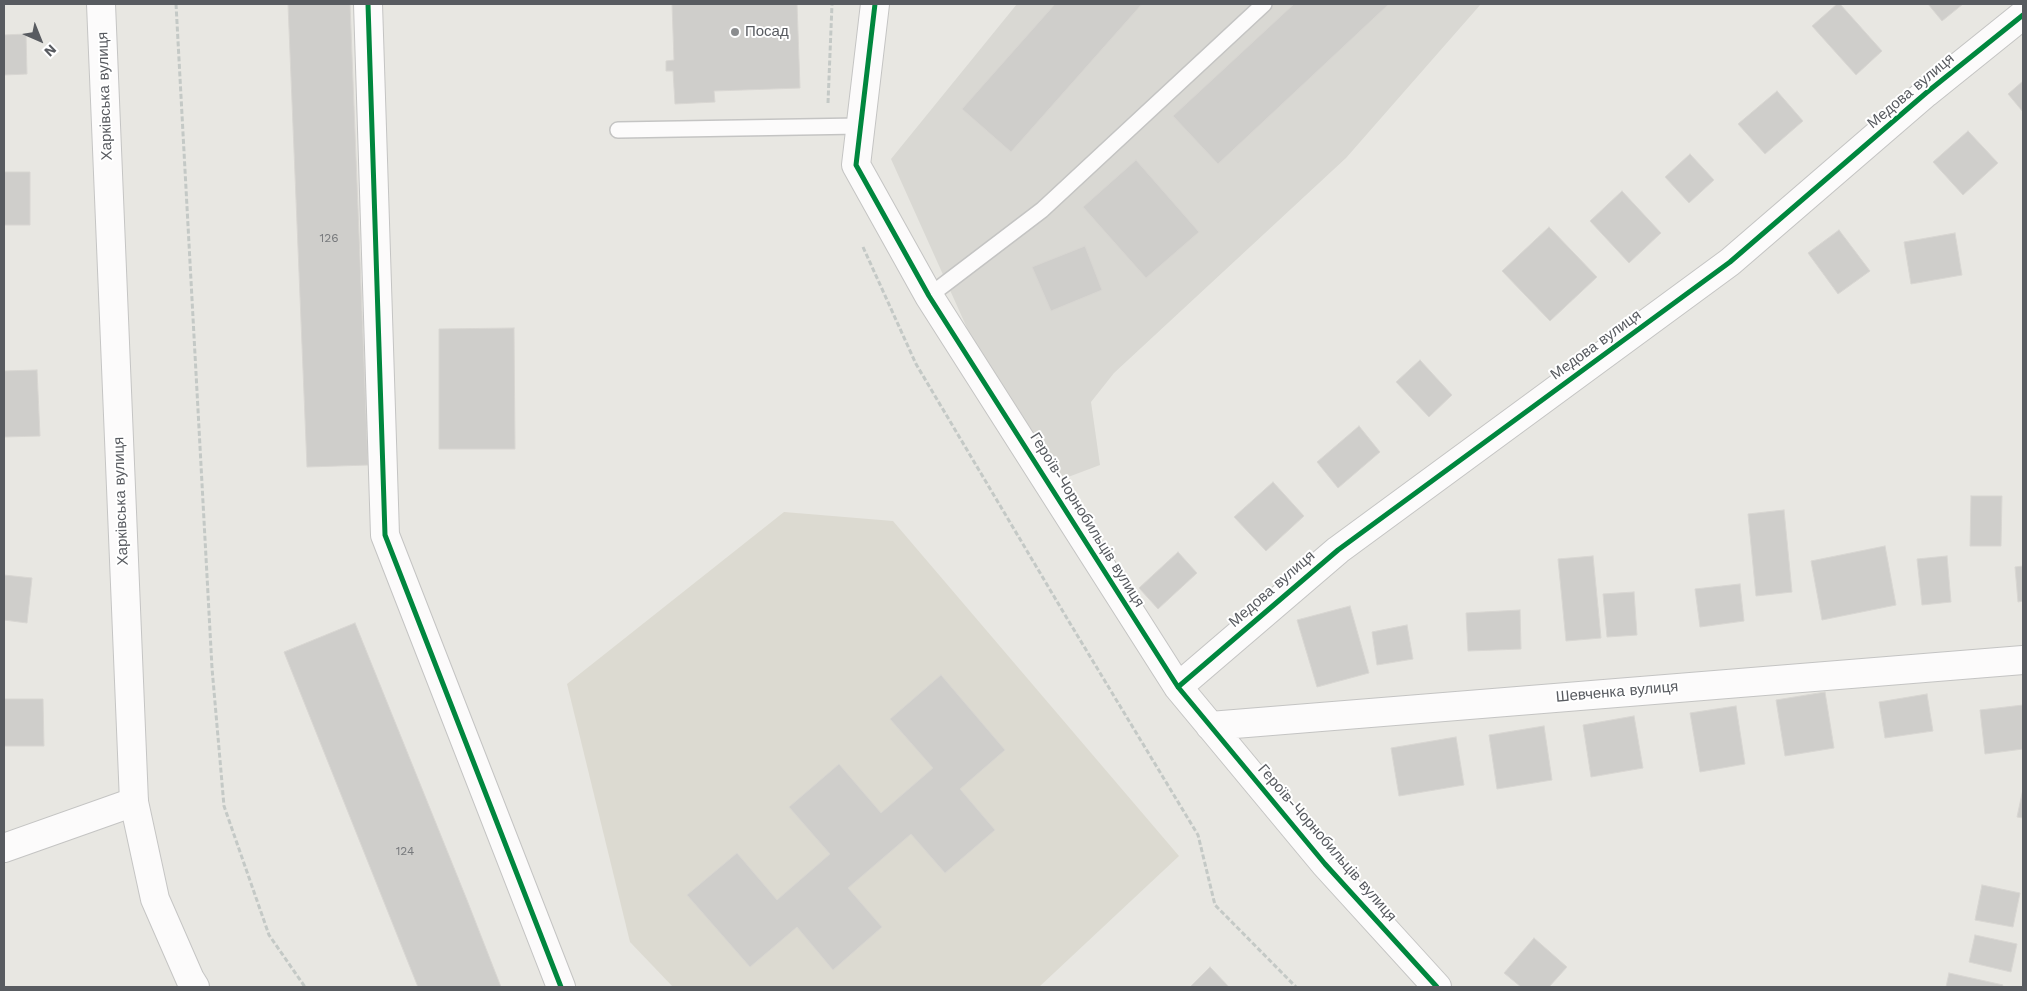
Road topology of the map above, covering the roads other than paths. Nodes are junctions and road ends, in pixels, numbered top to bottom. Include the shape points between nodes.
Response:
1 (101, 4) edge
2 (368, 4) edge
3 (875, 4) edge
4 (1264, 4) edge
5 (2023, 15) edge
6 (860, 126) junction
7 (618, 130) dead end
8 (929, 296) junction
9 (2023, 660) edge
10 (1178, 687) junction
11 (1210, 726) junction
12 (134, 802) junction
13 (4, 848) edge
14 (196, 987) edge
15 (561, 987) edge
16 (1437, 987) edge

1 - 12 street, Харківська вулиця
2 - 15 street via 385,534
3 - 6 street, Героїв-Чорнобильців вулиця
4 - 8 lane via 1042,210
5 - 10 street, Медова вулиця via 1926,93 1730,262 1338,550
6 - 7 lane
6 - 8 street, Героїв-Чорнобильців вулиця via 856,166
8 - 10 street, Героїв-Чорнобильців вулиця
9 - 11 street, Шевченка вулиця
10 - 11 street, Героїв-Чорнобильців вулиця
11 - 16 street, Героїв-Чорнобильців вулиця via 1325,864
12 - 13 street
12 - 14 street, Харківська вулиця via 155,899

